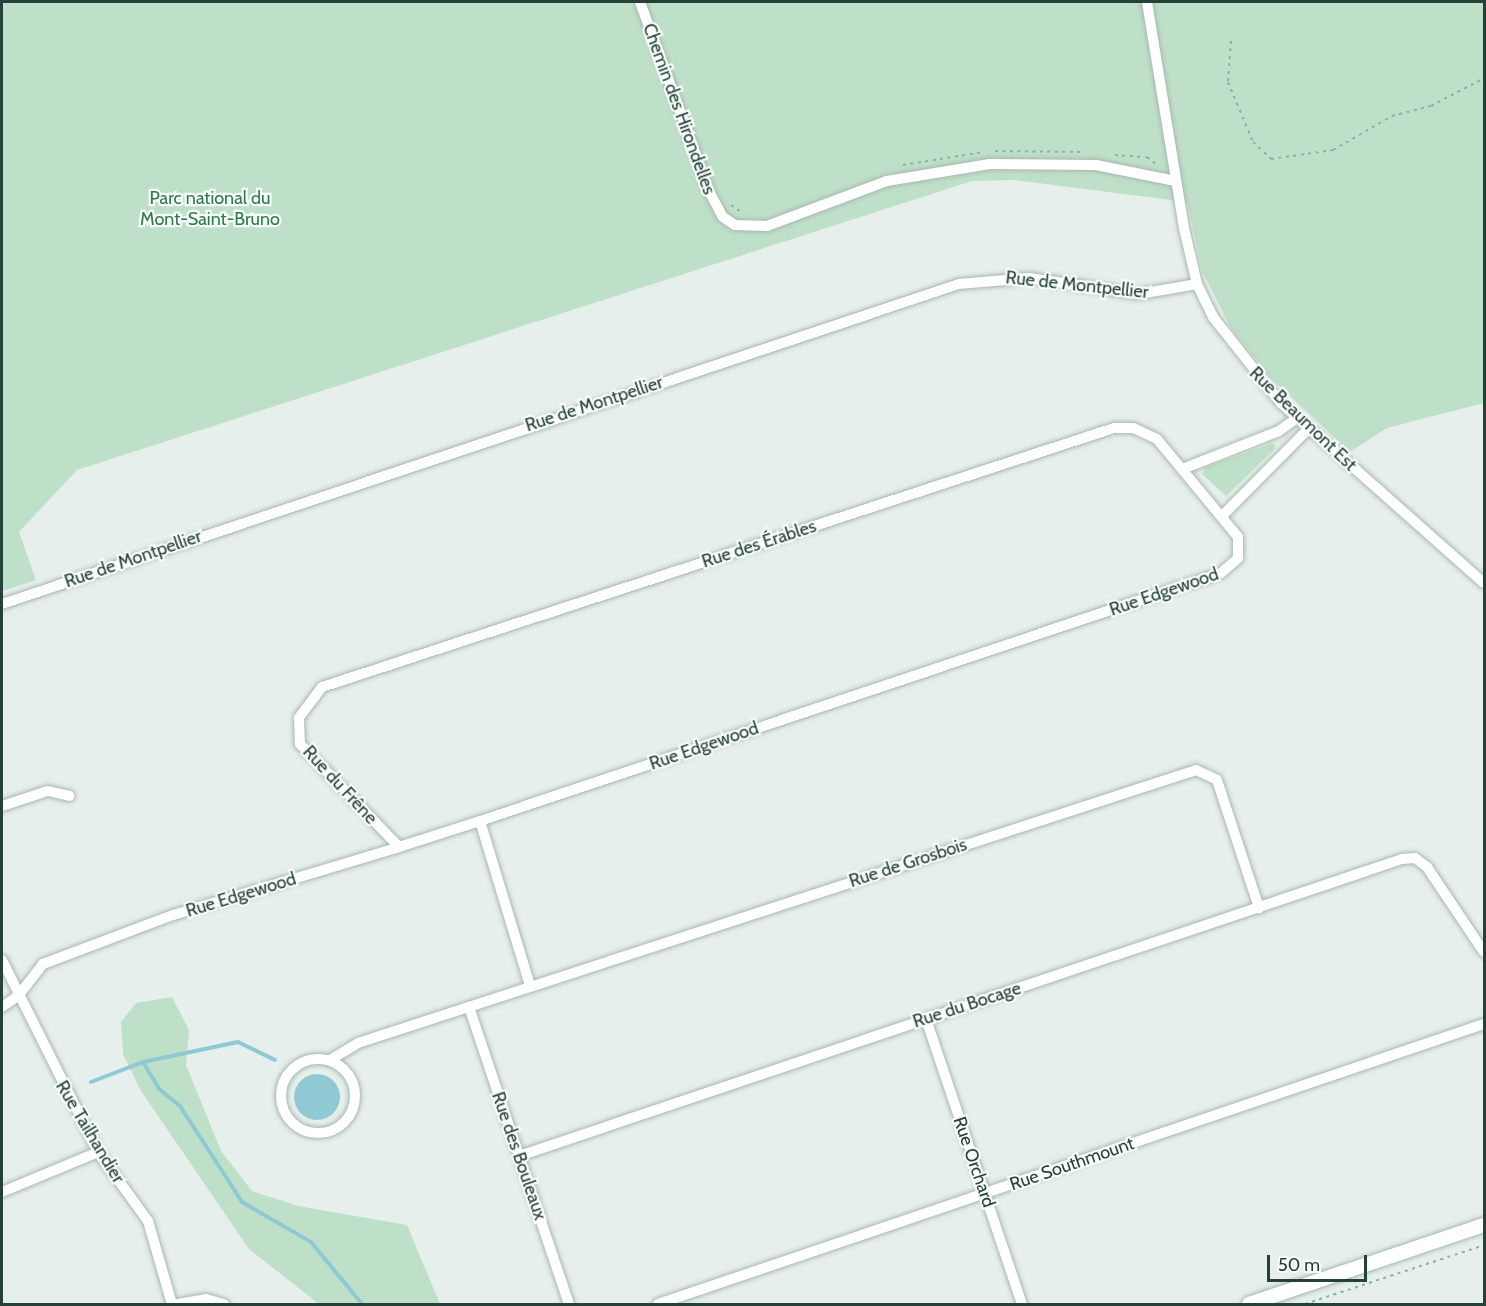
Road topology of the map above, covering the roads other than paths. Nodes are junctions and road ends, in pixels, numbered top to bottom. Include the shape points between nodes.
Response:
1 (640, 2) edge
2 (1147, 2) edge
3 (1175, 181) junction
4 (1197, 285) junction
5 (1297, 418) junction
6 (1308, 429) junction
7 (1185, 468) junction
8 (1224, 514) junction
9 (1485, 583) edge
10 (2, 604) edge
11 (322, 687) joint
12 (69, 796) dead end
13 (2, 806) edge
14 (480, 821) junction
15 (399, 847) junction
16 (1259, 908) junction
17 (1485, 952) edge
18 (2, 960) edge
19 (530, 986) junction
20 (18, 996) junction
21 (2, 1007) edge
22 (469, 1007) junction
23 (926, 1019) junction
24 (1485, 1024) edge
25 (330, 1060) junction
26 (98, 1152) junction
27 (519, 1156) junction
28 (2, 1192) edge
29 (985, 1194) junction
30 (1485, 1225) edge
31 (172, 1305) edge
32 (178, 1305) edge
33 (224, 1305) edge
34 (569, 1305) edge
35 (658, 1305) edge
36 (1022, 1305) edge
37 (1249, 1305) edge

1 - 3 street, Chemin des Hirondelles via 710,194 723,217 735,225 767,226 887,182 990,164 1096,165
2 - 3 street, Rue Beaumont Est
3 - 4 street, Rue Beaumont Est
4 - 5 street, Rue Beaumont Est via 1231,345
4 - 10 street, Rue de Montpellier via 1139,294 1029,278 959,284
5 - 6 street, Rue Beaumont Est
5 - 7 street via 1279,431
6 - 8 street
6 - 9 street, Rue Beaumont Est
7 - 8 street, Rue des Érables
7 - 11 street, Rue des Érables via 1151,435 1114,428
8 - 14 street, Rue Edgewood via 1240,550 1235,562 1221,573
11 - 15 street, Rue du Frêne via 299,718 300,744
12 - 13 street via 48,792
14 - 15 street, Rue Edgewood
14 - 19 street
15 - 20 street, Rue Edgewood via 173,915 44,964
16 - 17 street, Rue du Bocage via 1415,858
16 - 19 street, Rue de Grosbois via 1216,780 1196,770
16 - 23 street, Rue du Bocage
18 - 20 street, Rue Tailhandier
19 - 22 street, Rue de Grosbois
20 - 21 street, Rue Edgewood
20 - 26 street, Rue Tailhandier
22 - 25 street, Rue de Grosbois via 358,1043
22 - 27 street, Rue des Bouleaux
23 - 27 street, Rue du Bocage
23 - 29 street, Rue Orchard
24 - 29 street, Rue Southmount
25 - 25 street via 304,1061 285,1078 281,1104 305,1132 339,1128 353,1109 350,1075
26 - 28 street
26 - 31 street, Rue Tailhandier via 148,1221
27 - 34 street, Rue des Bouleaux
29 - 35 street, Rue Southmount
29 - 36 street, Rue Orchard
30 - 37 street
32 - 33 street via 206,1299

